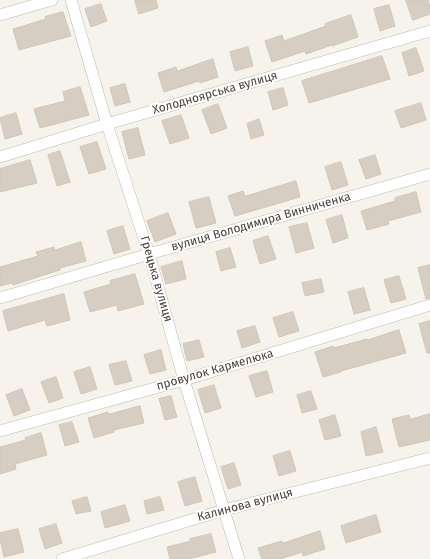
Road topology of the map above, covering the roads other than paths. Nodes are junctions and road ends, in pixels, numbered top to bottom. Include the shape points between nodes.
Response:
1 (52, 0) edge
2 (71, 0) edge
3 (0, 15) edge
4 (430, 31) edge
5 (107, 124) junction
6 (0, 157) edge
7 (430, 174) edge
8 (149, 254) junction
9 (0, 298) edge
10 (430, 305) edge
11 (184, 380) junction
12 (0, 431) edge
13 (430, 458) edge
14 (224, 510) junction
15 (62, 559) edge
16 (239, 559) edge

1 - 3 street
2 - 5 street, Грецька вулиця
4 - 5 street, Холодноярська вулиця
5 - 6 street, Холодноярська вулиця
5 - 8 street, Грецька вулиця
7 - 8 street, вулиця Володимира Винниченка
8 - 9 street, вулиця Володимира Винниченка
8 - 11 street, Грецька вулиця
10 - 11 street, провулок Кармелюка
11 - 12 street, провулок Кармелюка
11 - 14 street, Грецька вулиця
13 - 14 street, Калинова вулиця
14 - 15 street, Калинова вулиця
14 - 16 street, Грецька вулиця

